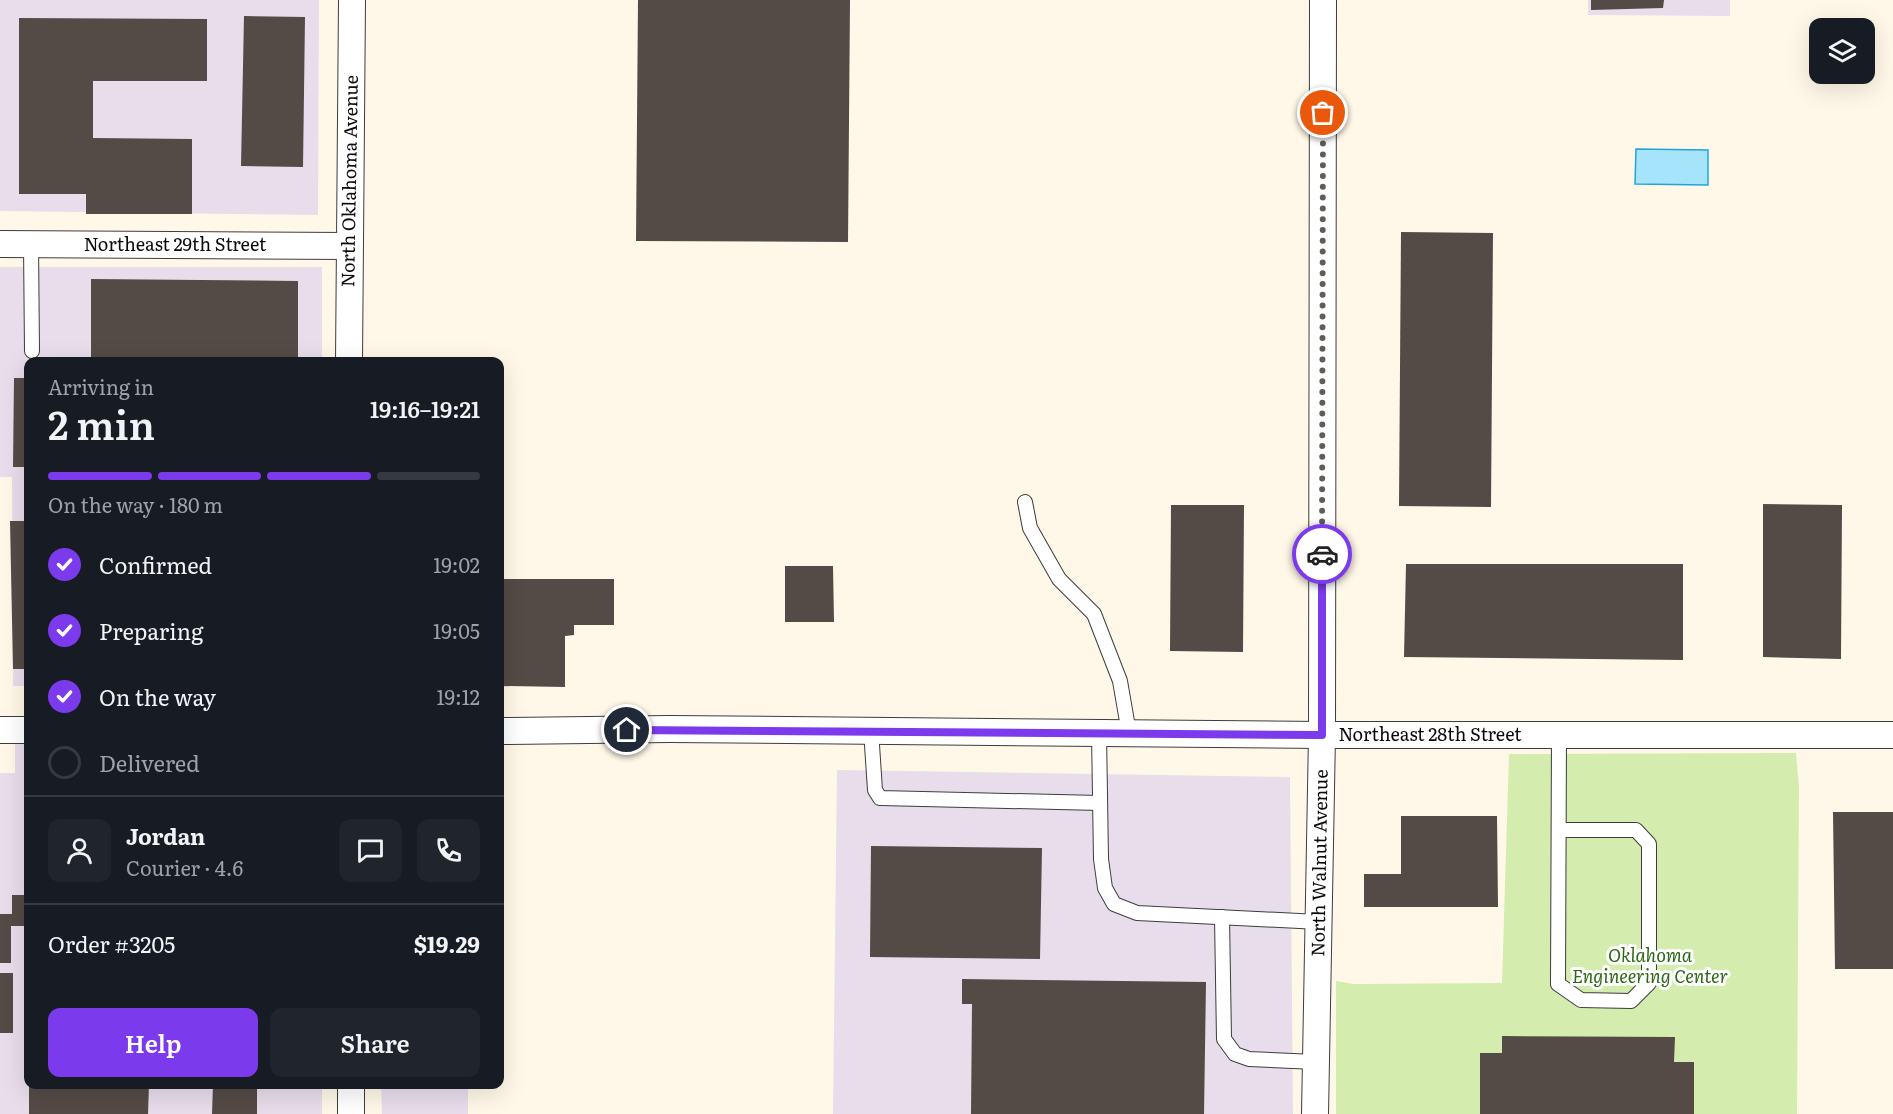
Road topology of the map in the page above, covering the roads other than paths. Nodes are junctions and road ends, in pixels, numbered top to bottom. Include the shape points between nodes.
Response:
1 (352, 0) edge
2 (1323, 0) edge
3 (0, 244) edge
4 (31, 244) junction
5 (350, 246) junction
6 (32, 351) dead end
7 (349, 357) edge
8 (1025, 502) dead end
9 (0, 730) edge
10 (24, 730) edge
11 (871, 730) junction
12 (504, 731) edge
13 (1099, 733) junction
14 (1129, 733) junction
15 (1559, 734) junction
16 (1322, 735) junction
17 (1893, 735) edge
18 (1100, 803) junction
19 (1559, 830) junction
20 (1222, 917) junction
21 (1319, 921) junction
22 (1316, 1062) junction
23 (351, 1089) edge
24 (351, 1114) edge
25 (1316, 1114) edge

1 - 5 street, North Oklahoma Avenue
2 - 16 street, North Walnut Avenue
3 - 4 street, Northeast 29th Street
4 - 5 street, Northeast 29th Street
4 - 6 lane
5 - 7 street, North Oklahoma Avenue
8 - 14 lane via 1030,528 1059,579 1094,614 1120,681
9 - 10 street
11 - 12 street, Northeast 28th Street
11 - 13 street, Northeast 28th Street
11 - 18 lane via 875,790 880,798
13 - 14 street, Northeast 28th Street
13 - 18 lane
14 - 16 street, Northeast 28th Street
15 - 16 street, Northeast 28th Street
15 - 17 street, Northeast 28th Street
15 - 19 lane
16 - 21 street, North Walnut Avenue
18 - 20 lane via 1102,877 1114,904 1137,913
19 - 19 lane via 1558,984 1581,1000 1631,1001 1649,983 1649,844 1636,830
20 - 21 lane
20 - 22 lane via 1224,1039 1235,1054 1249,1059
21 - 22 street, North Walnut Avenue
22 - 25 street, North Walnut Avenue
23 - 24 street

